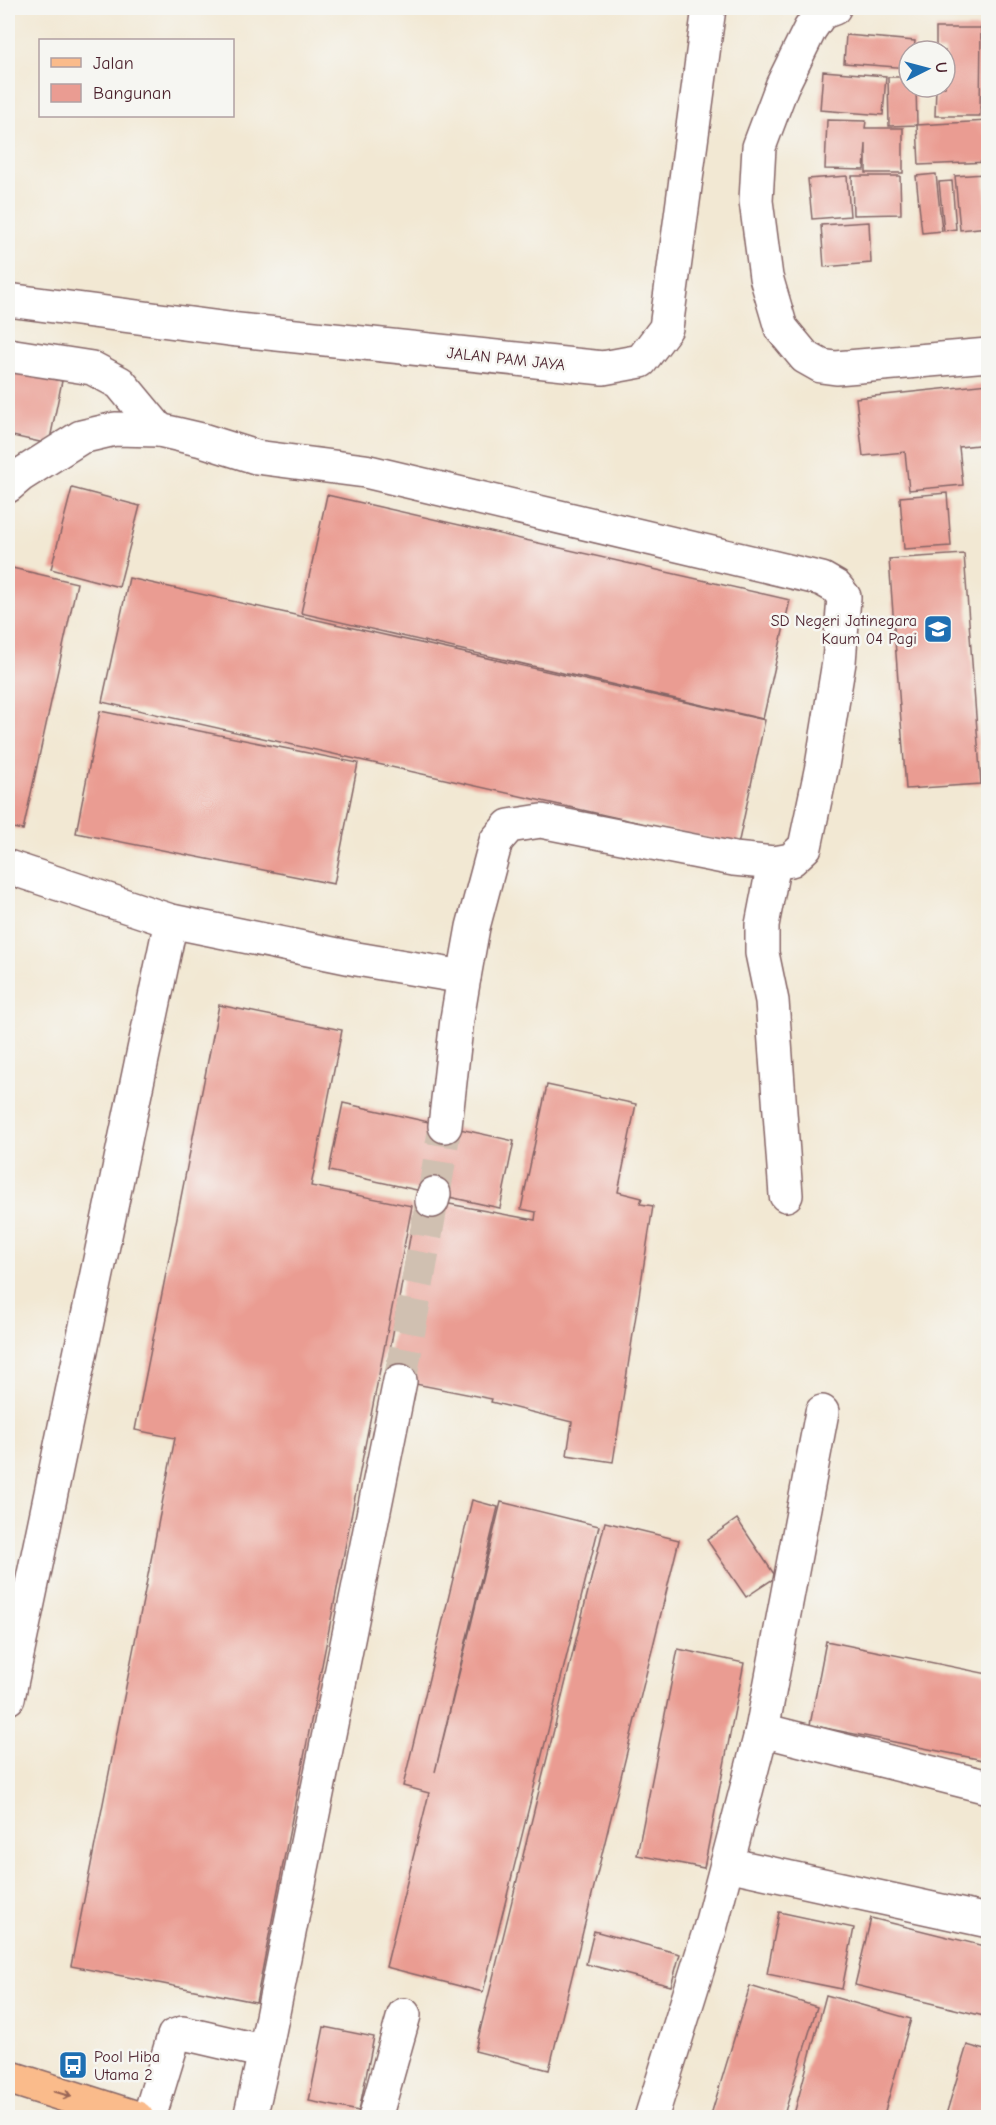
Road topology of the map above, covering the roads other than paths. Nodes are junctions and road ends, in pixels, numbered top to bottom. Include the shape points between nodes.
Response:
1 (709, 8) edge
2 (834, 8) edge
3 (8, 300) edge
4 (8, 355) edge
5 (988, 355) edge
6 (159, 430) junction
7 (8, 486) edge
8 (774, 863) junction
9 (8, 867) edge
10 (171, 921) junction
11 (464, 977) junction
12 (445, 1126) tunnel mouth
13 (786, 1196) dead end
14 (400, 1381) tunnel mouth
15 (822, 1412) dead end
16 (8, 1698) edge
17 (762, 1730) junction
18 (988, 1787) edge
19 (727, 1864) junction
20 (988, 1921) edge
21 (404, 2015) dead end
22 (265, 2052) junction
23 (8, 2077) edge
24 (137, 2118) edge
25 (149, 2118) edge
26 (249, 2118) edge
27 (375, 2118) edge
28 (651, 2118) edge

1 - 3 street, JALAN PAM JAYA via 666,328 642,362 603,368 241,330
2 - 5 street via 821,13 810,29 782,86 759,147 756,201 766,277 781,328 806,357 821,366 836,368
4 - 6 street via 92,368 120,383
6 - 7 street via 116,429 81,437
6 - 8 street via 256,457 365,471 822,579 836,587 844,597 839,662 805,847 790,860
8 - 11 street via 734,859 541,821 509,826 496,841
8 - 13 street via 762,925 762,953 772,1001
9 - 10 street
10 - 11 street
10 - 16 street
11 - 12 street
14 - 22 street
15 - 17 street
17 - 18 street
17 - 19 street
19 - 20 street
19 - 28 street
21 - 27 street
22 - 25 street via 183,2033 174,2036
22 - 26 street
23 -> 24 main road

